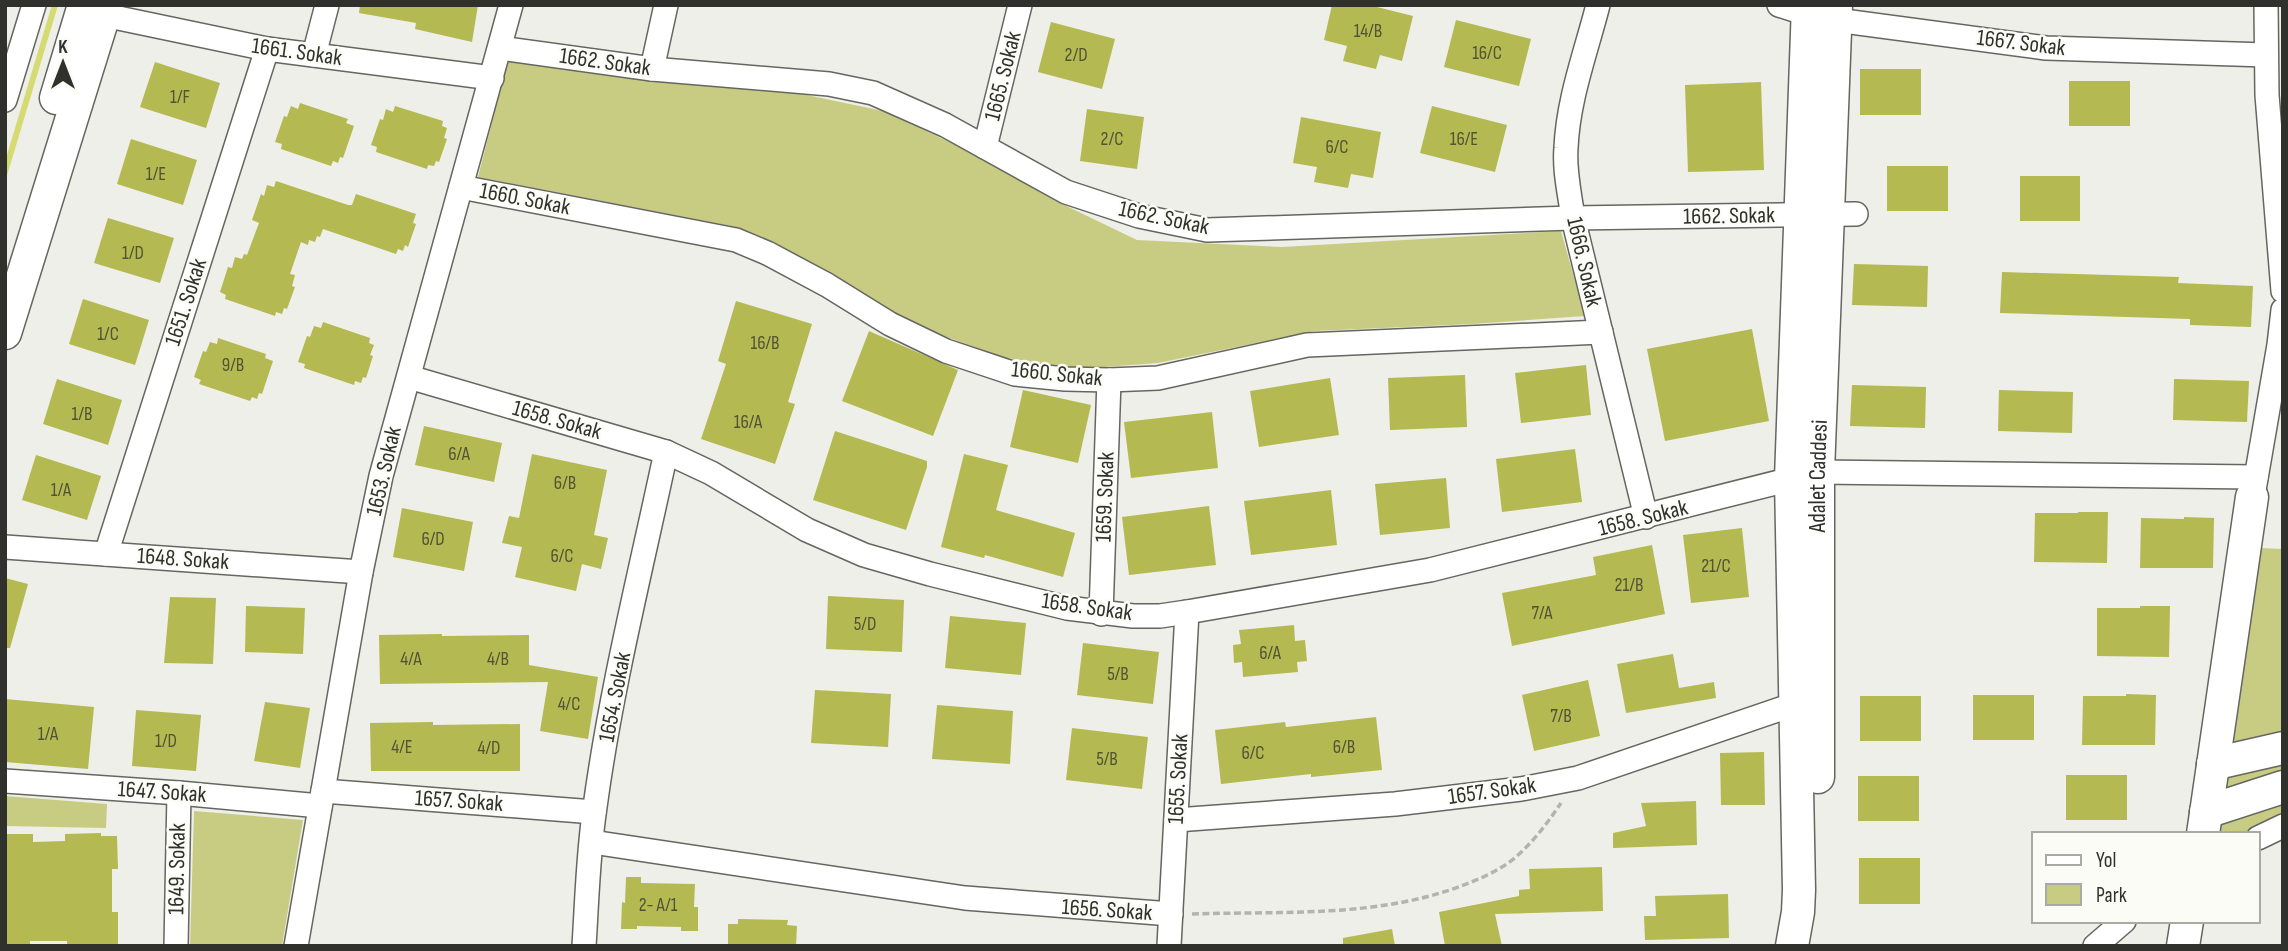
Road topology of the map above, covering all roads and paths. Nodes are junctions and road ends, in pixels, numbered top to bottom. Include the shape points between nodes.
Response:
1 (34, 5) edge
2 (327, 5) edge
3 (510, 5) edge
4 (666, 5) edge
5 (1020, 5) edge
6 (1598, 5) edge
7 (2266, 5) edge
8 (98, 9) edge
9 (1813, 10) edge
10 (500, 48) junction
11 (267, 49) junction
12 (314, 55) junction
13 (2266, 55) junction
14 (652, 69) junction
15 (492, 78) junction
16 (5, 100) edge
17 (985, 147) junction
18 (461, 187) junction
19 (1828, 215) junction
20 (1573, 218) junction
21 (5, 264) edge
22 (2283, 291) edge
23 (2283, 310) edge
24 (1601, 332) junction
25 (5, 333) edge
26 (409, 377) junction
27 (1109, 380) junction
28 (666, 452) junction
29 (1805, 476) junction
30 (2254, 487) junction
31 (1646, 517) junction
32 (5, 547) edge
33 (106, 554) junction
34 (361, 572) junction
35 (1187, 612) junction
36 (1101, 614) junction
37 (1795, 704) junction
38 (2283, 748) edge
39 (2213, 764) junction
40 (1578, 778) junction
41 (5, 781) edge
42 (2283, 787) edge
43 (179, 793) junction
44 (321, 799) junction
45 (594, 812) junction
46 (1176, 820) junction
47 (2205, 823) edge
48 (2283, 826) edge
49 (2260, 837) edge
50 (592, 842) junction
51 (1171, 914) junction
52 (2122, 923) edge
53 (2188, 923) edge
54 (176, 946) edge
55 (296, 946) edge
56 (584, 946) edge
57 (1169, 946) edge
58 (1792, 946) edge
59 (1814, 946) edge
60 (2095, 946) edge
61 (2183, 946) edge

1 - 16 street
2 - 12 street
3 - 10 street, 1653. Sokak
4 - 14 street
5 - 17 street, 1665. Sokak
6 - 20 street, 1666. Sokak via 1570,111 1565,150
7 - 13 street
8 - 11 street, 1661. Sokak
8 - 21 street
8 - 25 street
9 - 13 street, 1667. Sokak via 2046,48
9 - 19 street
10 - 14 street, 1662. Sokak
10 - 15 street, 1653. Sokak
11 - 12 street, 1661. Sokak
11 - 33 street, 1651. Sokak
12 - 15 street, 1661. Sokak
13 - 22 street
14 - 17 street, 1662. Sokak via 829,84 873,93
15 - 18 street, 1653. Sokak
17 - 20 street, 1662. Sokak via 1066,192 1139,216 1207,230
18 - 26 street, 1653. Sokak
18 - 27 street, 1660. Sokak via 736,240 946,351 1015,374
19 - 20 street, 1662. Sokak
19 - 29 street
20 - 24 street, 1666. Sokak
23 - 30 street
24 - 27 street, 1660. Sokak via 1307,345 1158,378
24 - 31 street, 1666. Sokak
26 - 28 street, 1658. Sokak
26 - 34 street, 1653. Sokak via 381,476
27 - 36 street, 1659. Sokak
28 - 36 street, 1658. Sokak via 807,530 864,555
28 - 45 street, 1654. Sokak
29 - 30 street, 1658. Sokak
29 - 31 street, 1658. Sokak
29 - 37 street
29 - 59 street, Adalet Caddesi via 1818,902
30 - 39 street
31 - 35 street, 1658. Sokak via 1430,570
32 - 33 street, 1648. Sokak
33 - 34 street, 1648. Sokak
34 - 44 street, 1653. Sokak
35 - 36 street, 1658. Sokak
35 - 46 street, 1655. Sokak
37 - 40 street, 1657. Sokak
37 - 58 street via 1799,890
38 - 39 street
39 - 47 street
40 - 46 street, 1657. Sokak via 1395,804
40 - 51 path, 1656. Sokak via 1541,832 1515,858 1480,879 1433,897 1371,909
41 - 43 street, 1647. Sokak
42 - 47 street
43 - 44 street, 1647. Sokak
43 - 54 street, 1649. Sokak
44 - 45 street, 1657. Sokak
44 - 55 street, 1653. Sokak
45 - 50 street, 1654. Sokak
46 - 51 street, 1655. Sokak
48 - 49 street
50 - 51 street, 1656. Sokak via 965,898
50 - 56 street, 1654. Sokak
51 - 57 street, 1655. Sokak
52 - 60 street
53 - 61 street

